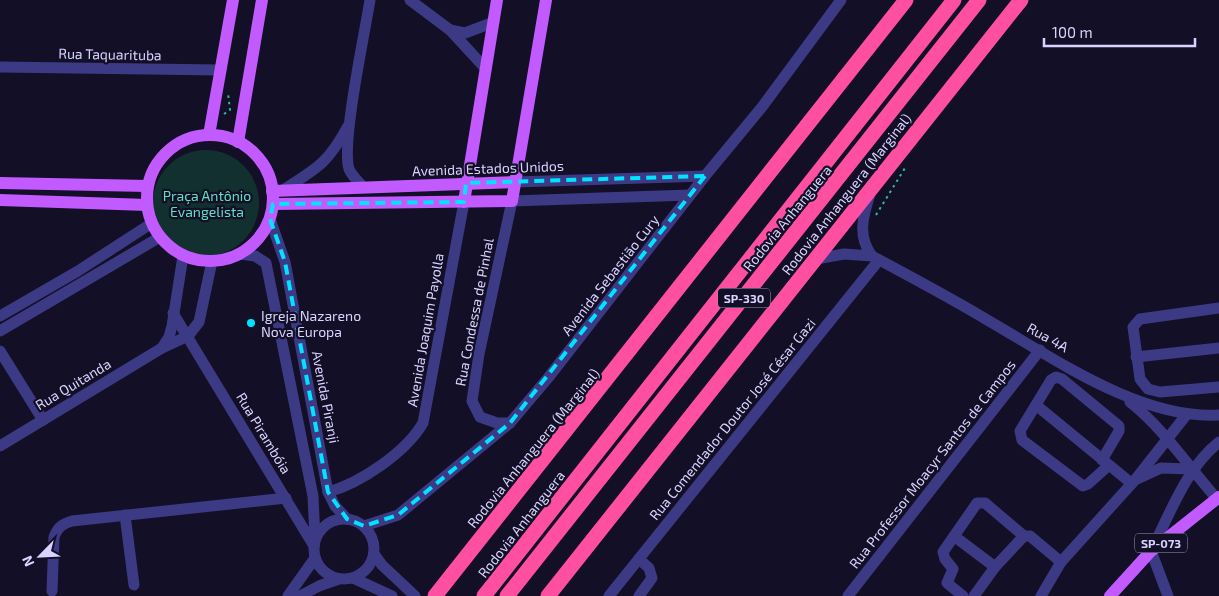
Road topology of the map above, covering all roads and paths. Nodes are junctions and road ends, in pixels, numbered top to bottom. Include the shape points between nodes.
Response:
1 (234, 0) edge
2 (262, 0) edge
3 (370, 0) edge
4 (410, 0) edge
5 (498, 0) edge
6 (546, 0) edge
7 (841, 0) edge
8 (906, 0) edge
9 (954, 0) edge
10 (979, 0) edge
11 (1020, 0) edge
12 (494, 22) junction
13 (450, 30) junction
14 (0, 67) edge
15 (486, 69) junction
16 (220, 70) junction
17 (350, 122) junction
18 (209, 135) junction
19 (238, 142) junction
20 (705, 176) junction
21 (515, 182) junction
22 (0, 183) edge
23 (466, 183) junction
24 (148, 186) junction
25 (363, 186) junction
26 (872, 188) junction
27 (278, 190) junction
28 (690, 195) junction
29 (0, 200) edge
30 (512, 201) junction
31 (464, 202) junction
32 (273, 204) junction
33 (147, 205) junction
34 (270, 219) junction
35 (152, 223) junction
36 (160, 237) junction
37 (240, 254) junction
38 (184, 256) junction
39 (875, 258) junction
40 (816, 259) junction
41 (212, 261) junction
42 (1219, 308) edge
43 (173, 313) junction
44 (0, 316) edge
45 (0, 331) edge
46 (188, 336) junction
47 (162, 348) junction
48 (1219, 348) edge
49 (1040, 350) junction
50 (0, 351) edge
51 (1136, 357) junction
52 (1219, 387) edge
53 (1117, 392) junction
54 (1036, 406) junction
55 (1187, 414) junction
56 (1219, 415) edge
57 (43, 420) junction
58 (510, 423) junction
59 (1168, 439) junction
60 (1219, 442) edge
61 (0, 446) edge
62 (1105, 463) junction
63 (1191, 470) junction
64 (1133, 481) junction
65 (328, 492) junction
66 (286, 498) junction
67 (1218, 498) edge
68 (125, 515) junction
69 (347, 518) junction
70 (364, 526) junction
71 (954, 536) junction
72 (1024, 536) junction
73 (315, 542) junction
74 (1151, 550) junction
75 (374, 554) junction
76 (315, 558) junction
77 (639, 559) junction
78 (462, 562) junction
79 (1061, 562) junction
80 (995, 567) junction
81 (353, 578) junction
82 (339, 579) junction
83 (134, 585) dead end
84 (52, 592) dead end
85 (288, 596) edge
86 (300, 596) edge
87 (392, 596) edge
88 (415, 596) edge
89 (435, 596) edge
90 (440, 596) edge
91 (484, 596) edge
92 (507, 596) edge
93 (548, 596) edge
94 (609, 596) edge
95 (638, 596) edge
96 (848, 596) edge
97 (963, 596) edge
98 (974, 596) edge
99 (1041, 596) edge
100 (1110, 596) edge
101 (1168, 596) edge

1 - 16 main road
2 - 19 main road
3 - 17 street
4 - 13 street
5 - 12 main road, Avenida Joaquim Payolla
6 - 21 main road, Rua Condessa de Pinhal
7 - 20 street, Avenida Sebastião Cury via 762,107
8 - 78 highway, Rodovia Anhanguera (Marginal)
9 - 91 highway, Rodovia Anhanguera / SP-330
10 - 92 highway, Rodovia Anhanguera / SP-330
11 - 26 highway, Rodovia Anhanguera (Marginal)
12 - 13 street via 465,33
12 - 15 main road, Avenida Joaquim Payolla
13 - 15 street
14 - 16 street, Rua Taquarituba
15 - 23 main road, Avenida Joaquim Payolla
16 - 18 main road
17 - 25 street via 348,167
17 - 27 street via 324,163
18 - 19 main road
18 - 24 main road via 188,139 169,150 156,166
19 - 27 main road via 254,154
20 - 21 street, Avenida Estados Unidos
20 - 28 street, Avenida Sebastião Cury
21 - 23 main road, Avenida Estados Unidos
21 - 30 main road, Rua Condessa de Pinhal
22 - 24 main road
23 - 25 main road, Avenida Estados Unidos
23 - 31 main road, Avenida Joaquim Payolla
24 - 33 main road
25 - 27 main road, Avenida Estados Unidos
26 - 39 street via 862,227 866,247
26 - 40 highway, Rodovia Anhanguera (Marginal)
27 - 32 main road
28 - 30 street
28 - 58 street, Avenida Sebastião Cury
29 - 33 main road
30 - 31 main road
30 - 58 street, Rua Condessa de Pinhal via 472,401 480,417 497,423
31 - 32 main road
31 - 65 street, Avenida Joaquim Payolla via 423,423 417,433 367,475 355,483
32 - 34 main road
33 - 35 main road
34 - 37 main road via 262,234
34 - 65 street, Avenida Piranji via 285,262
35 - 36 main road
35 - 44 street
36 - 38 main road
36 - 45 street
37 - 41 main road
37 - 73 street via 255,256 266,263 313,496
38 - 41 main road
38 - 43 street
39 - 40 street, Rua 4A via 844,254
39 - 49 street, Rua 4A
39 - 77 street, Rua Comendador Doutor José César Gazi
40 - 93 highway, Rodovia Anhanguera (Marginal)
41 - 46 street via 199,322
42 - 51 street via 1140,319 1133,327
43 - 46 street, Rua Pirambóia
43 - 47 street via 169,337
46 - 47 street, Rua Quitanda
46 - 66 street, Rua Pirambóia
47 - 57 street, Rua Quitanda
48 - 51 street
49 - 53 street, Rua 4A
49 - 96 street, Rua Professor Moacyr Santos de Campos
50 - 57 street
51 - 52 street via 1140,379 1148,389 1160,392
53 - 55 street, Rua 4A via 1147,405
53 - 59 street via 1143,412
54 - 62 street
54 - 62 street via 1020,431 1022,440 1083,486
54 - 62 street via 1050,380 1056,377 1115,421 1119,431
55 - 56 street, Rua 4A
55 - 59 street
57 - 61 street, Rua Quitanda
58 - 70 street, Avenida Sebastião Cury via 398,515
59 - 63 street
59 - 64 street
60 - 63 street
62 - 64 street
63 - 64 street via 1161,468
63 - 67 street
63 - 74 street
64 - 79 street
65 - 69 street, Avenida Piranji via 335,506
66 - 68 street
66 - 73 street, Rua Pirambóia
67 - 74 main road, SP-073
68 - 83 street
68 - 84 street via 62,524 54,538
69 - 70 street
69 - 73 street via 328,523
70 - 75 street via 373,539
71 - 72 street via 981,502
71 - 80 street
71 - 97 street via 943,555 953,569 947,583
72 - 79 street via 1030,536
72 - 80 street
73 - 76 street
74 - 100 main road, SP-073
74 - 101 street
75 - 81 street via 367,569
75 - 88 street
76 - 82 street via 324,572
76 - 85 street
77 - 94 street, Rua Comendador Doutor José César Gazi
77 - 95 street via 649,568 652,578
78 - 89 highway
78 - 90 highway
79 - 99 street
80 - 98 street
81 - 82 street
81 - 87 street
82 - 86 street

